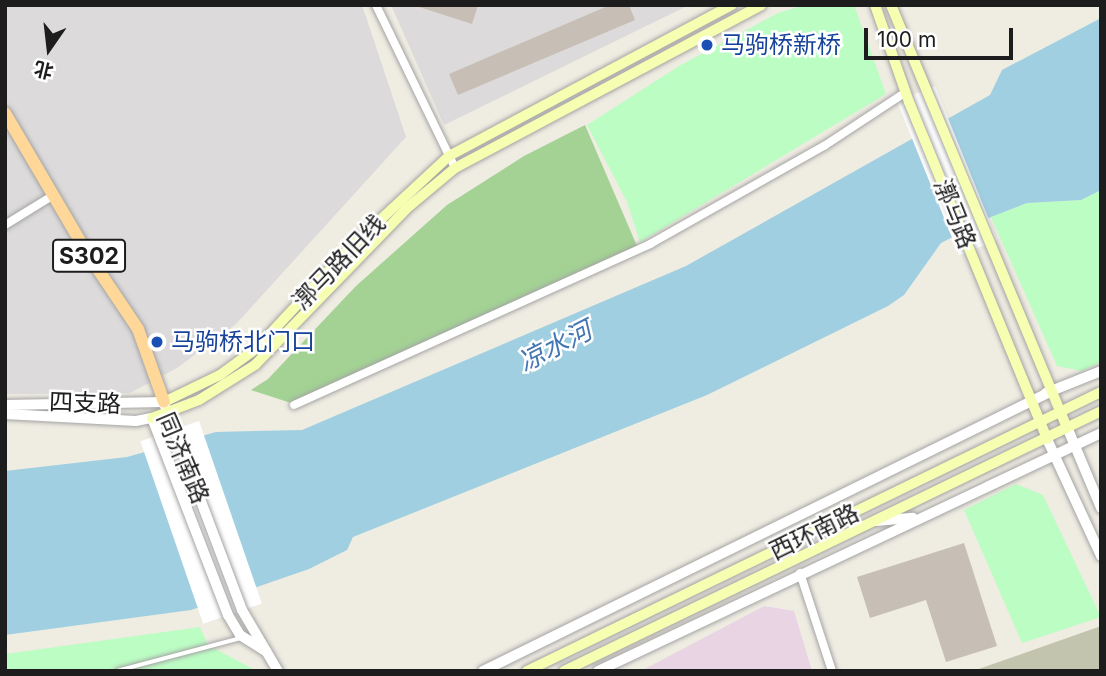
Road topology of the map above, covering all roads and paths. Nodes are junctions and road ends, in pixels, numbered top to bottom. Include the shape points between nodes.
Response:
1 (376, 5) edge
2 (732, 5) edge
3 (761, 5) edge
4 (875, 5) edge
5 (891, 5) edge
6 (908, 97) junction
7 (5, 113) edge
8 (449, 156) junction
9 (455, 168) junction
10 (52, 196) junction
11 (5, 225) edge
12 (1101, 371) edge
13 (1052, 391) junction
14 (1101, 392) edge
15 (1030, 401) junction
16 (5, 405) edge
17 (294, 405) dead end
18 (165, 408) junction
19 (1060, 411) junction
20 (1101, 411) edge
21 (5, 414) edge
22 (152, 418) junction
23 (1040, 422) junction
24 (1067, 427) junction
25 (1101, 433) edge
26 (1047, 439) junction
27 (1075, 446) junction
28 (1055, 456) junction
29 (1101, 508) edge
30 (920, 518) junction
31 (869, 521) junction
32 (1101, 556) edge
33 (800, 573) junction
34 (670, 636) junction
35 (243, 637) junction
36 (622, 642) junction
37 (268, 652) junction
38 (117, 671) edge
39 (278, 671) edge
40 (483, 671) edge
41 (527, 671) edge
42 (564, 671) edge
43 (598, 671) edge
44 (832, 671) edge

1 - 8 street
2 - 8 main road, 漷马路旧线
3 - 9 main road, 漷马路旧线
4 - 6 main road, 漷马路
5 - 13 main road, 漷马路
6 - 15 main road, 漷马路
6 - 17 street via 650,244
7 - 10 main road, S302
8 - 9 street
8 - 18 main road, 漷马路旧线 via 350,248 257,348
9 - 18 main road, 漷马路旧线 via 406,209 255,365 199,400
10 - 11 street
10 - 18 main road, S302 via 138,329
12 - 13 street
13 - 15 street
13 - 19 main road, 漷马路
14 - 19 main road, 西环南路
15 - 23 main road, 漷马路
15 - 40 street
16 - 18 street, 四支路 via 46,401
18 - 22 main road, 漷马路旧线
18 - 37 street, 同济南路 via 242,610
19 - 23 main road, 西环南路
19 - 24 main road, 漷马路
20 - 24 main road, 西环南路
21 - 22 street, 四支路
22 - 35 street, 同济南路 via 228,615
23 - 26 main road, 漷马路
23 - 41 main road, 西环南路
24 - 26 main road, 西环南路
24 - 27 street
25 - 27 street
26 - 28 street
26 - 31 main road, 西环南路
27 - 28 street
27 - 29 street
28 - 30 street
28 - 32 street
30 - 31 street
30 - 33 street
31 - 36 main road, 西环南路
33 - 34 street
33 - 44 street
34 - 36 street
34 - 43 street
35 - 37 street, 同济南路
35 - 38 lane
36 - 42 main road, 西环南路
37 - 39 street, 同济南路

